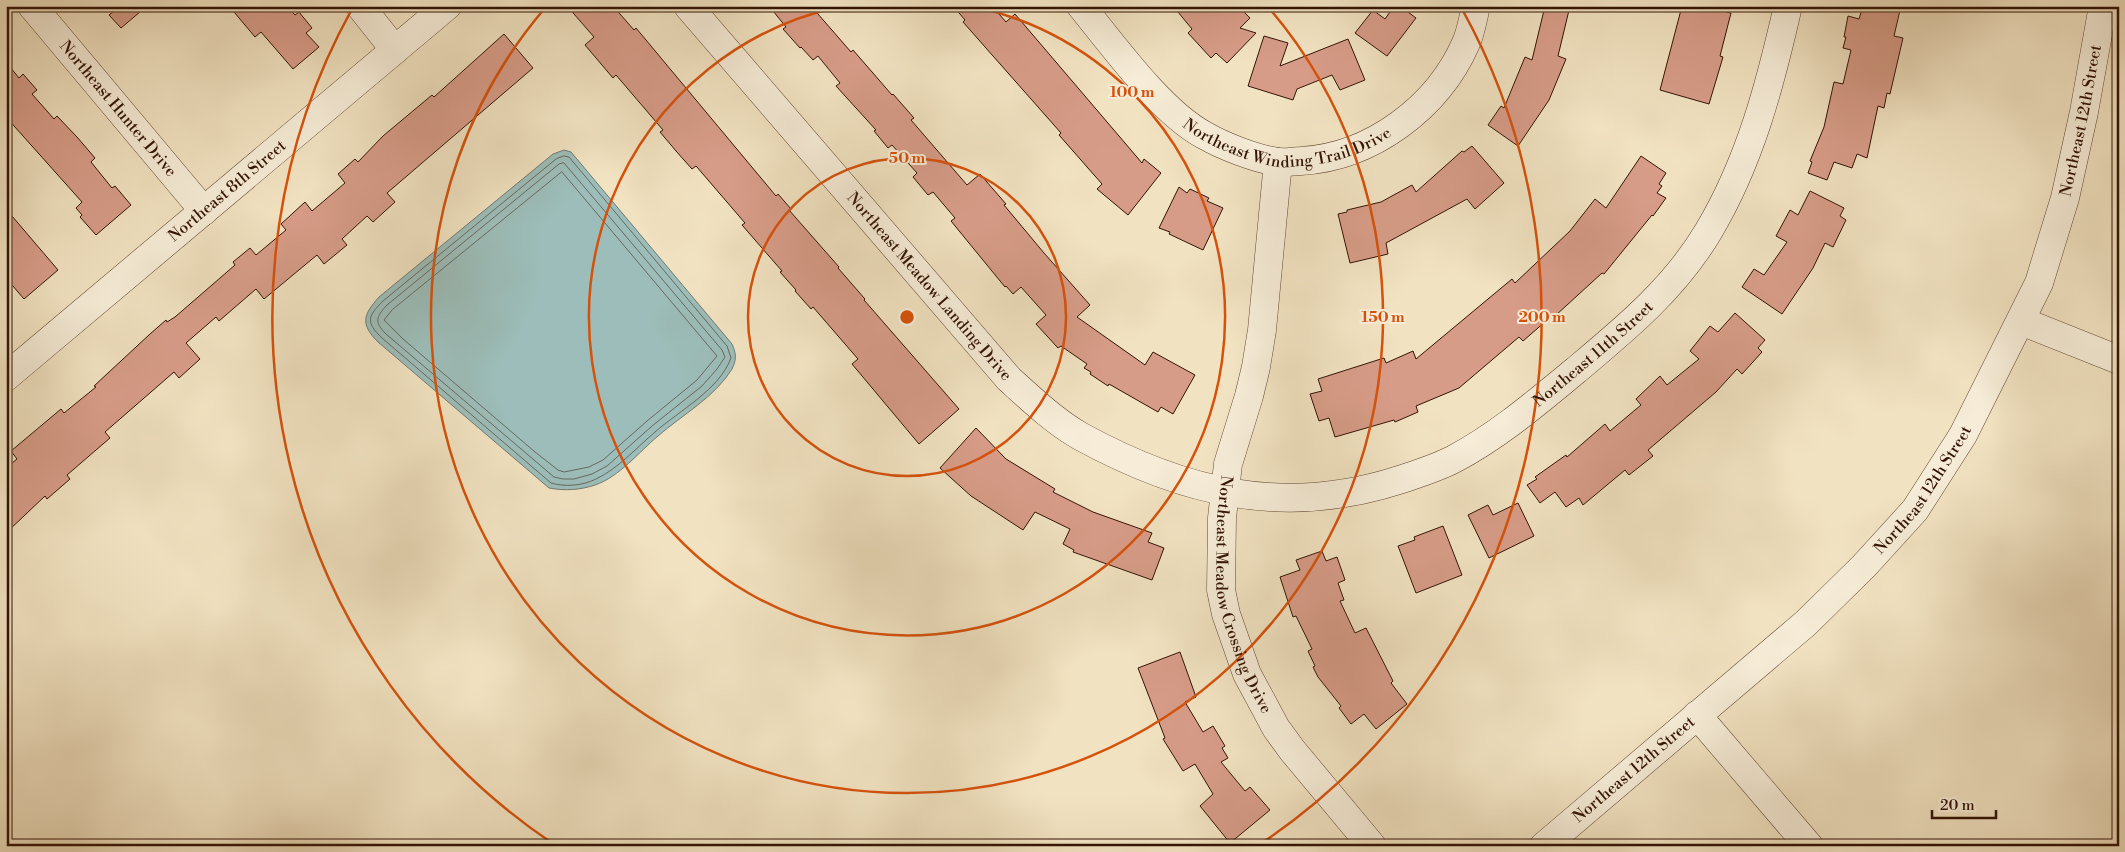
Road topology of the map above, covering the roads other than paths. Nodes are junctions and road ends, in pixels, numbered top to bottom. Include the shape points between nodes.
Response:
1 (32, 6) edge
2 (360, 6) edge
3 (447, 6) edge
4 (688, 6) edge
5 (1080, 6) edge
6 (1476, 6) edge
7 (1788, 6) edge
8 (2107, 19) edge
9 (395, 50) junction
10 (1278, 162) junction
11 (204, 210) junction
12 (2021, 321) junction
13 (2119, 360) edge
14 (7, 374) edge
15 (1224, 492) junction
16 (1697, 716) junction
17 (1372, 846) edge
18 (1544, 846) edge
19 (1809, 846) edge

1 - 11 street, Northeast Hunter Drive
2 - 9 street
3 - 9 street, Northeast 8th Street
4 - 15 street, Northeast Meadow Landing Drive via 1009,379 1048,414 1079,435 1149,469
5 - 10 street, Northeast Winding Trail Drive via 1171,110 1202,134 1236,150
6 - 10 street, Northeast Winding Trail Drive via 1467,42 1446,78 1418,110 1386,135 1358,149 1315,160
7 - 15 street, Northeast 11th Street via 1759,122 1726,200 1681,271 1627,327 1521,416 1451,460 1374,488 1335,495 1275,498
8 - 12 street, Northeast 12th Street via 2065,198 2039,283
9 - 11 street, Northeast 8th Street
10 - 15 street, Northeast Meadow Crossing Drive via 1256,367 1230,455
11 - 14 street, Northeast 8th Street
12 - 13 street
12 - 16 street, Northeast 12th Street via 1963,435 1915,510 1806,623
15 - 17 street, Northeast Meadow Crossing Drive via 1221,590 1247,674 1281,735
16 - 18 street, Northeast 12th Street
16 - 19 street

